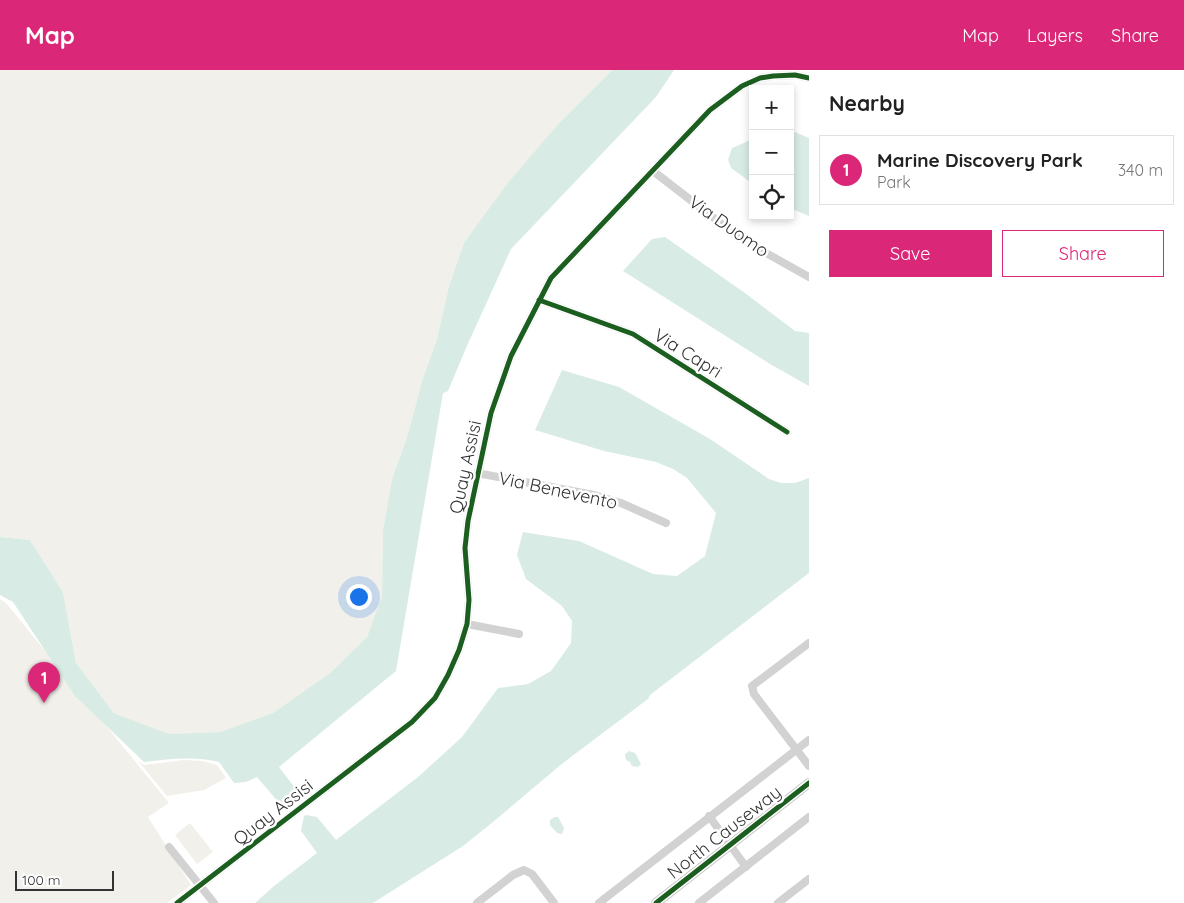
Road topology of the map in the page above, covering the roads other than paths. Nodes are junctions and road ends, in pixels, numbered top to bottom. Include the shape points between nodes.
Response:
1 (809, 78) edge
2 (653, 171) junction
3 (809, 277) edge
4 (539, 300) junction
5 (787, 432) dead end
6 (477, 473) junction
7 (666, 523) dead end
8 (467, 624) junction
9 (520, 634) dead end
10 (809, 643) edge
11 (809, 740) edge
12 (796, 750) junction
13 (809, 766) edge
14 (809, 783) edge
15 (710, 816) junction
16 (809, 817) edge
17 (730, 846) junction
18 (169, 847) dead end
19 (746, 867) junction
20 (809, 879) edge
21 (200, 885) junction
22 (177, 903) edge
23 (214, 903) edge
24 (477, 903) edge
25 (554, 903) edge
26 (599, 903) edge
27 (656, 903) edge
28 (699, 903) edge
29 (778, 903) edge

1 - 2 street, Quay Assisi via 774,76 742,86 710,110
2 - 3 street, Via Duomo via 741,239
2 - 4 street, Quay Assisi via 551,278
4 - 5 street, Via Capri via 632,334
4 - 6 street, Quay Assisi via 511,356 491,413
6 - 7 street, Via Benevento via 594,495
6 - 8 street, Quay Assisi via 466,548
8 - 9 street
8 - 21 street, Quay Assisi via 448,674 434,698 412,722
10 - 12 street via 752,686 754,694
11 - 12 street
12 - 13 street
12 - 15 street
14 - 17 main road, North Causeway
15 - 17 street
15 - 26 street
16 - 19 street
17 - 19 street
17 - 27 main road, North Causeway
18 - 21 street
19 - 28 street
20 - 29 street
21 - 22 street, Quay Assisi
21 - 23 street
24 - 25 street via 524,870 532,874

